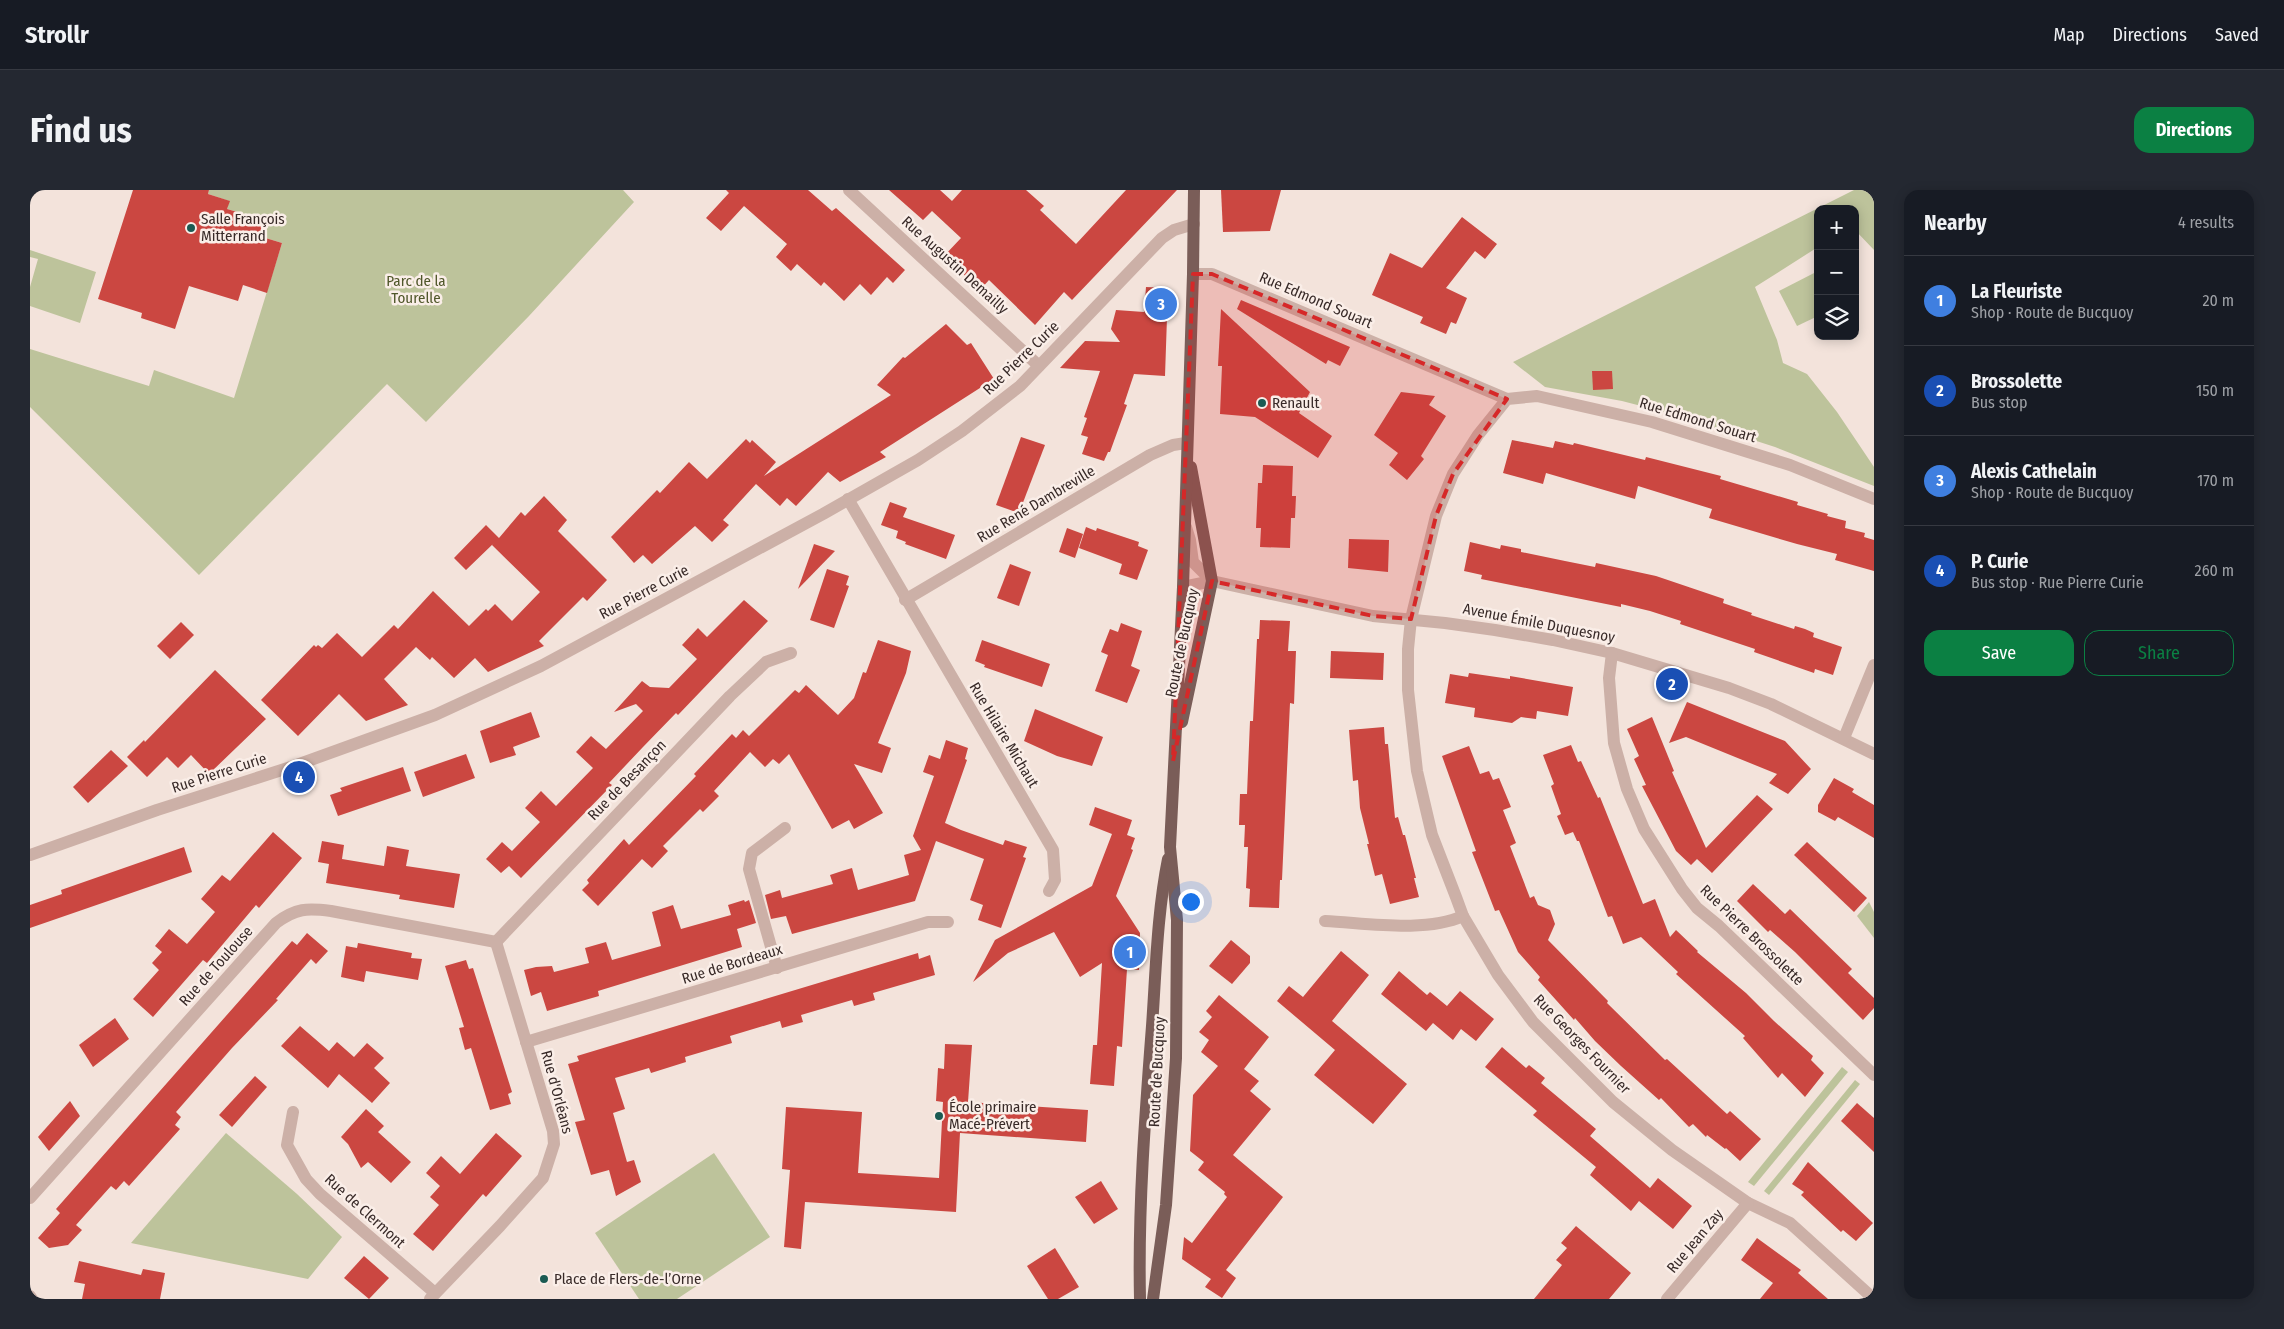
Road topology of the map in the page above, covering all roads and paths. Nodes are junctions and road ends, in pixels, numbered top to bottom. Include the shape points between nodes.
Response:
1 (849, 190) edge
2 (1194, 190) edge
3 (1194, 224) junction
4 (1193, 274) junction
5 (1039, 366) junction
6 (1507, 399) junction
7 (1186, 443) junction
8 (848, 499) junction
9 (1874, 499) edge
10 (1185, 524) junction
11 (1212, 581) junction
12 (1183, 587) junction
13 (905, 600) junction
14 (1411, 619) junction
15 (791, 653) dead end
16 (1612, 653) junction
17 (1874, 665) edge
18 (1844, 738) junction
19 (1874, 754) edge
20 (1173, 761) junction
21 (785, 828) dead end
22 (1170, 847) junction
23 (30, 855) edge
24 (1049, 891) dead end
25 (1463, 916) junction
26 (1325, 921) dead end
27 (948, 922) dead end
28 (496, 942) junction
29 (776, 968) junction
30 (526, 1042) junction
31 (1874, 1075) edge
32 (293, 1112) dead end
33 (30, 1198) edge
34 (1748, 1204) junction
35 (433, 1296) edge
36 (1140, 1299) edge
37 (1153, 1299) edge
38 (1667, 1299) edge
39 (1874, 1299) edge

1 - 5 street, Rue Augustin Demailly
2 - 3 main road, Route de Bucquoy
3 - 4 main road, Route de Bucquoy
3 - 5 street, Rue Pierre Curie via 1174,230 1162,238
4 - 6 street, Rue Edmond Souart via 1212,274
4 - 7 main road, Route de Bucquoy
5 - 8 street, Rue Pierre Curie via 1007,397 962,431
6 - 9 street, Rue Edmond Souart via 1537,396 1660,424 1790,465
6 - 14 street via 1453,474 1436,516
7 - 10 main road, Route de Bucquoy
7 - 11 main road, Route de Bucquoy
7 - 13 street, Rue René Dambreville via 1150,455
8 - 13 street, Rue Hilaire Michaut
8 - 23 street, Rue Pierre Curie via 541,666 435,715
10 - 11 street via 1193,562
10 - 12 main road, Route de Bucquoy
11 - 12 street
11 - 14 street, Avenue Émile Duquesnoy via 1373,616
11 - 20 main road, Route de Bucquoy
12 - 20 main road, Route de Bucquoy
13 - 24 street, Rue Hilaire Michaut via 1053,850 1055,880
14 - 16 street, Avenue Émile Duquesnoy via 1534,636
14 - 25 street, Rue Georges Fournier via 1408,690 1416,771 1432,835
15 - 28 street, Rue de Besançon via 766,662 730,696
16 - 18 street, Avenue Émile Duquesnoy via 1729,688
16 - 31 street, Rue Pierre Brossolette via 1609,678 1614,743 1626,789 1644,829 1697,908
17 - 18 street
18 - 19 street, Avenue Émile Duquesnoy
20 - 22 main road, Route de Bucquoy
21 - 29 street via 752,853 749,869
22 - 36 main road, Route de Bucquoy via 1159,916 1139,1235
22 - 37 main road, Route de Bucquoy via 1177,928 1176,1058 1166,1205
25 - 26 street via 1448,922 1421,925
25 - 34 street, Rue Georges Fournier via 1498,975 1533,1022 1613,1102 1672,1150
27 - 29 street, Rue de Bordeaux via 928,922
28 - 30 street, Rue d'Orléans
28 - 33 street, Rue de Toulouse via 331,911 304,909 289,913 276,923
29 - 30 street, Rue de Bordeaux
30 - 35 street, Rue d'Orléans via 553,1131 554,1144 543,1178
32 - 35 street, Rue de Clermont via 287,1145 306,1179
34 - 38 street, Rue Jean Zay
34 - 39 street, Rue Georges Fournier via 1790,1223

